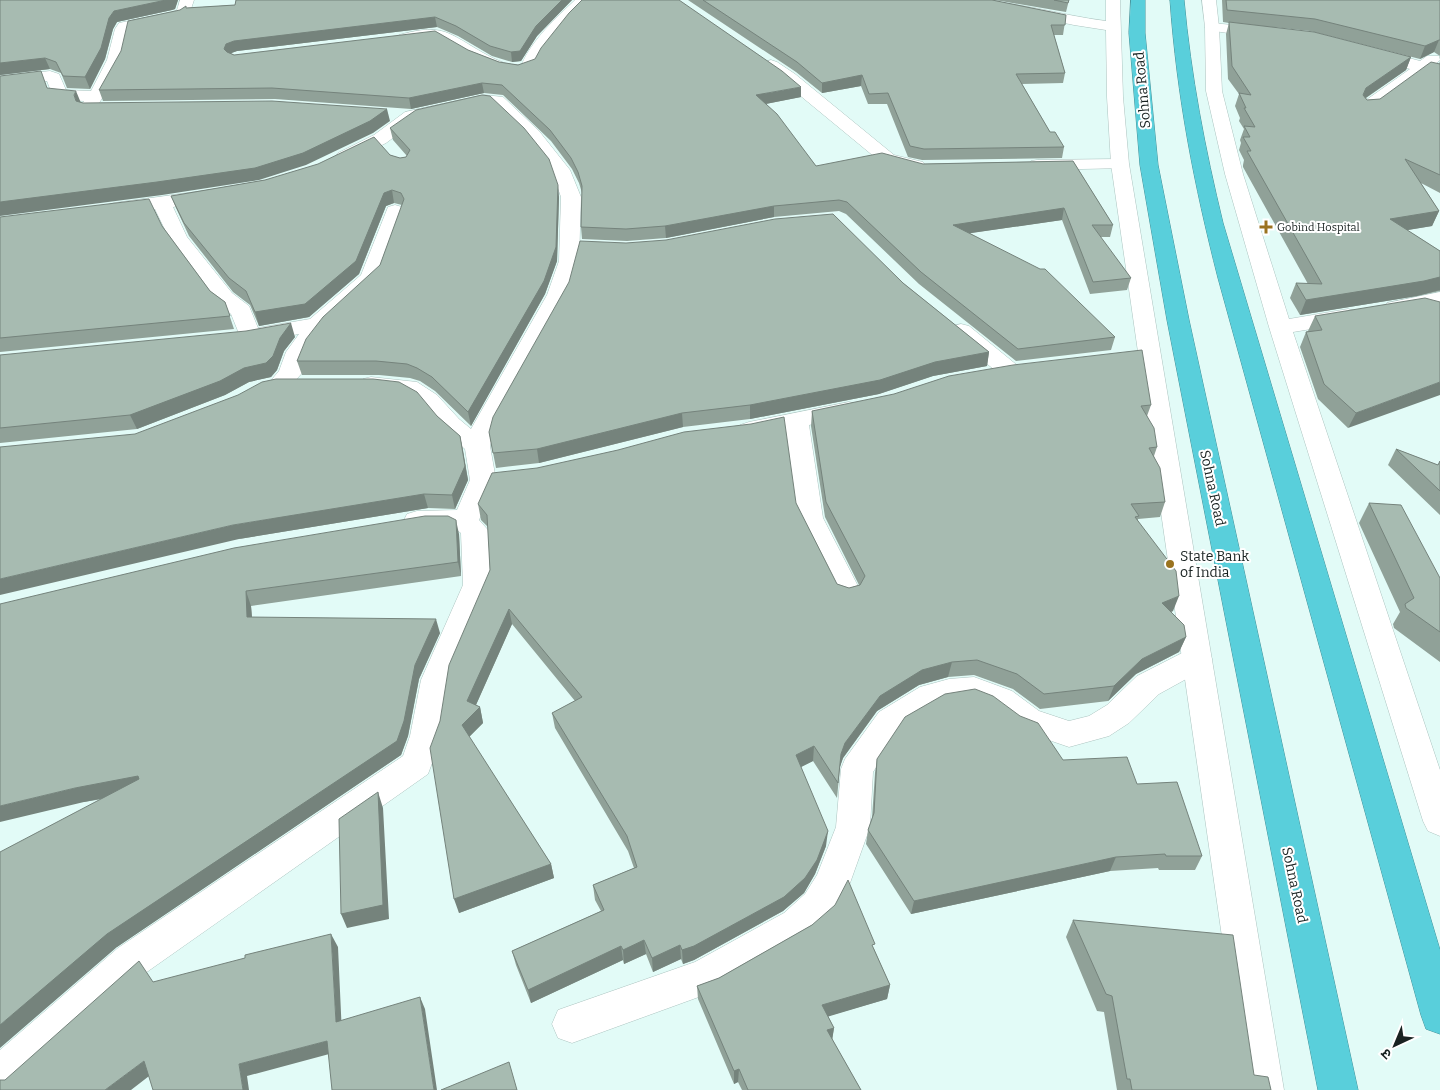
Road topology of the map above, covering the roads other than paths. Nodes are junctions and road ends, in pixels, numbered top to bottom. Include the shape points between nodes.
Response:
1 (187, 0) edge
2 (583, 0) edge
3 (972, 0) edge
4 (1138, 0) edge
5 (1177, 0) edge
6 (1208, 0) edge
7 (1113, 13) edge
8 (1212, 28) junction
9 (1275, 34) edge
10 (385, 40) edge
11 (1361, 50) edge
12 (1440, 53) edge
13 (756, 54) edge
14 (1422, 67) junction
15 (1440, 72) edge
16 (0, 82) edge
17 (1368, 107) edge
18 (384, 115) edge
19 (411, 116) junction
20 (330, 163) edge
21 (1120, 164) junction
22 (1021, 166) edge
23 (932, 168) edge
24 (231, 192) edge
25 (162, 203) junction
26 (395, 211) dead end
27 (93, 212) edge
28 (1430, 301) edge
29 (1440, 311) edge
30 (948, 321) edge
31 (317, 324) junction
32 (1280, 327) junction
33 (982, 376) edge
34 (309, 384) edge
35 (346, 384) edge
36 (875, 403) edge
37 (796, 420) junction
38 (731, 432) edge
39 (477, 446) junction
40 (465, 522) junction
41 (390, 525) edge
42 (847, 592) edge
43 (1197, 659) junction
44 (1440, 821) edge
45 (1440, 1015) edge
46 (572, 1024) dead end
47 (0, 1077) edge
48 (1264, 1090) edge
49 (1338, 1090) edge

1 - 16 street via 178,15 124,26 120,34 120,49 104,85 102,102 60,94 50,76
2 - 10 street via 533,56 529,67 518,70 472,54 442,35
3 - 7 street via 1074,21
4 - 49 highway, Sohna Road via 1137,33 1151,175 1178,320
5 - 45 highway via 1179,36 1199,168
6 - 8 street
7 - 21 street
8 - 9 street
8 - 32 street via 1214,91 1234,174
11 - 14 street
12 - 14 street
13 - 23 street via 789,76 888,158
14 - 15 street
14 - 17 street
18 - 19 street
19 - 20 street via 385,145
19 - 39 street via 484,100 496,101 533,135 561,170 571,197 580,247 569,261 558,295 482,430
21 - 22 street
21 - 43 street via 1138,355
24 - 25 street
25 - 27 street
25 - 31 street via 178,238 224,298 241,311 240,337
26 - 31 street via 370,278
28 - 29 street
28 - 32 street
30 - 33 street via 1020,370
31 - 34 street via 297,352 290,373 269,386
32 - 44 street
35 - 39 street via 409,387 429,400 450,424
36 - 37 street
37 - 38 street
37 - 42 street via 810,518
39 - 40 street via 492,479
40 - 41 street via 428,519
40 - 47 street via 474,530 477,585 436,680 426,736 416,764 131,961
43 - 46 street via 1148,685 1118,714 1098,727 1069,734 1028,720 1001,700 974,689 931,696 890,721 857,769 853,827 832,883 818,906 797,925 705,977
43 - 48 street

